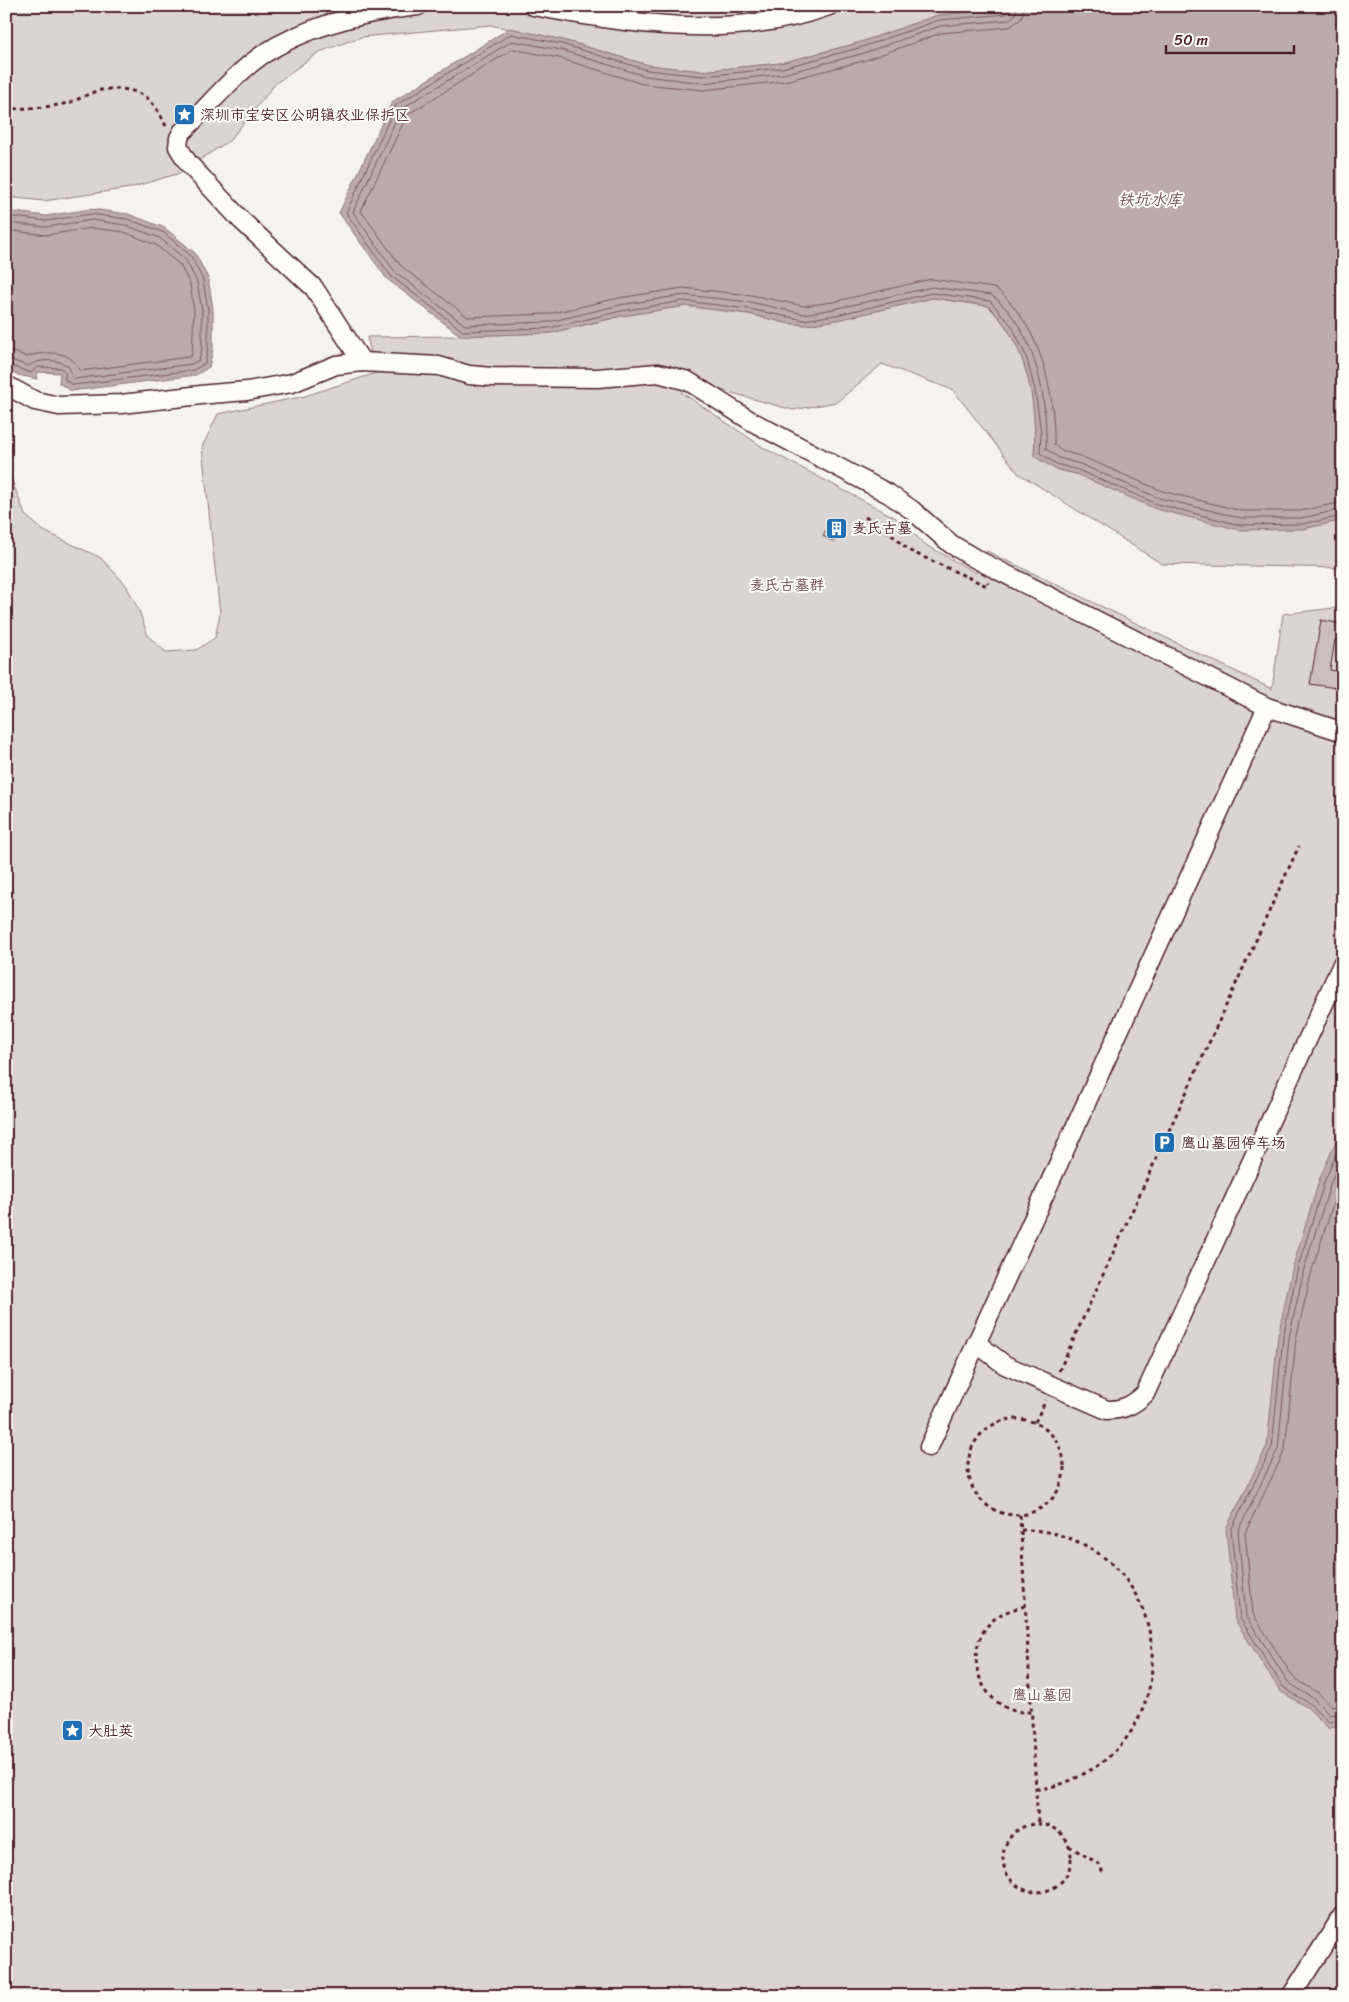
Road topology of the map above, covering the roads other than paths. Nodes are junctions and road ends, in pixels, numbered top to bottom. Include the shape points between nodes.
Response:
1 (418, 6) edge
2 (533, 6) edge
3 (828, 6) edge
4 (362, 362) junction
5 (6, 385) edge
6 (1267, 707) junction
7 (1342, 728) edge
8 (1343, 962) edge
9 (976, 1343) junction
10 (929, 1447) dead end
11 (1343, 1916) edge
12 (1291, 1996) edge

1 - 4 street via 359,15 317,28 278,46 261,56 225,88 179,138 178,147 188,164 241,220 314,288
2 - 3 street via 640,23 722,27 780,20
4 - 5 street via 336,365 292,383 247,392 121,404 59,406 35,402
4 - 6 street via 438,366 469,375 492,377 598,378 658,373 688,381 760,426 889,494 951,544 974,558
6 - 7 street
6 - 9 street
8 - 9 street via 1145,1394 1120,1410 1107,1410 1005,1365
9 - 10 street
11 - 12 street

